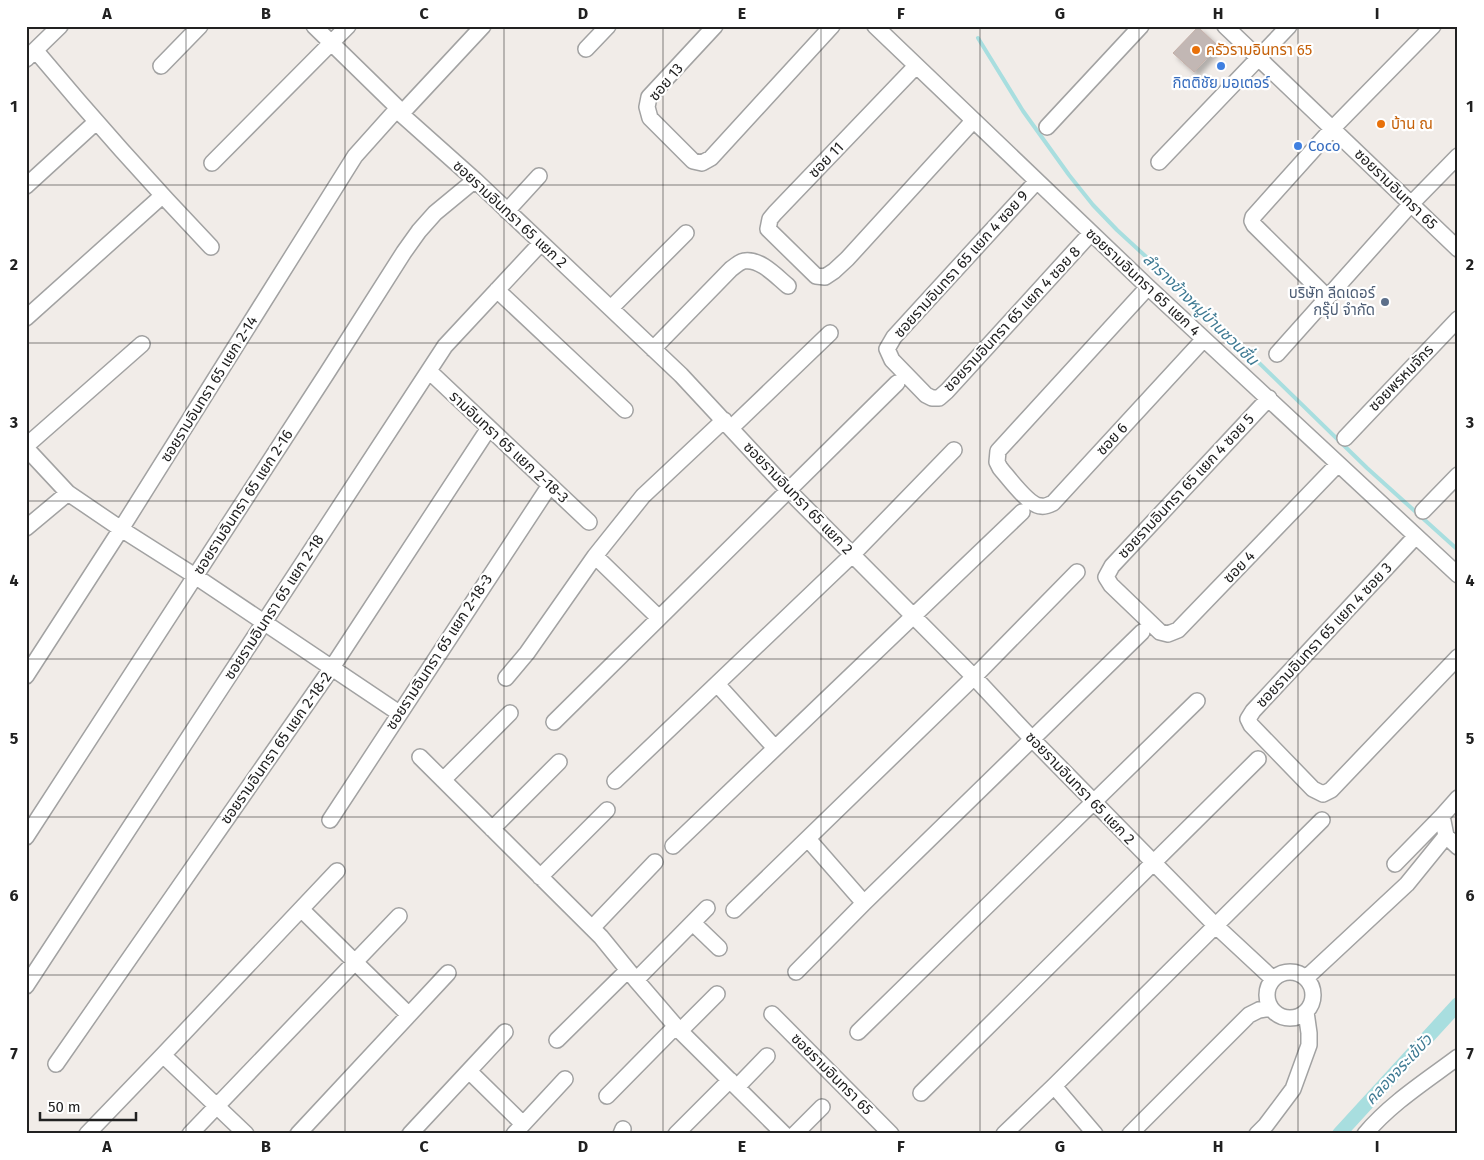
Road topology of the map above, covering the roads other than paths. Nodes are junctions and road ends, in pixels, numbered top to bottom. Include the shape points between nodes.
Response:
1 (60, 26) edge
2 (200, 26) edge
3 (314, 26) edge
4 (348, 26) edge
5 (483, 26) edge
6 (608, 26) edge
7 (715, 26) edge
8 (832, 26) edge
9 (875, 26) edge
10 (1141, 26) edge
11 (1225, 26) edge
12 (1289, 26) edge
13 (1433, 26) edge
14 (331, 44) junction
15 (586, 49) dead end
16 (31, 55) edge
17 (1258, 59) junction
18 (161, 66) dead end
19 (916, 66) junction
20 (400, 111) junction
21 (973, 121) junction
22 (96, 122) junction
23 (1047, 127) dead end
24 (1332, 129) junction
25 (1458, 156) edge
26 (1160, 162) dead end
27 (212, 163) dead end
28 (539, 176) dead end
29 (475, 180) junction
30 (1036, 181) junction
31 (26, 186) edge
32 (162, 196) junction
33 (1411, 204) junction
34 (507, 210) junction
35 (686, 233) dead end
36 (1091, 233) junction
37 (541, 243) junction
38 (211, 247) dead end
39 (1458, 249) edge
40 (788, 286) dead end
41 (1148, 287) junction
42 (497, 290) junction
43 (1327, 297) junction
44 (611, 308) junction
45 (26, 318) edge
46 (1458, 319) edge
47 (830, 333) dead end
48 (1204, 339) junction
49 (142, 344) dead end
50 (653, 349) junction
51 (887, 349) joint
52 (1277, 354) dead end
53 (429, 371) junction
54 (902, 380) junction
55 (1269, 398) junction
56 (625, 410) dead end
57 (728, 424) junction
58 (489, 428) junction
59 (1345, 438) dead end
60 (26, 447) edge
61 (954, 450) dead end
62 (1338, 464) junction
63 (1458, 475) edge
64 (550, 485) junction
65 (788, 490) junction
66 (68, 493) junction
67 (1423, 510) dead end
68 (1022, 512) dead end
69 (589, 522) dead end
70 (26, 528) edge
71 (121, 529) junction
72 (1416, 536) junction
73 (852, 555) junction
74 (595, 556) junction
75 (1077, 572) dead end
76 (1458, 575) edge
77 (196, 576) junction
78 (1135, 607) joint
79 (914, 615) junction
80 (659, 618) junction
81 (264, 622) junction
82 (1142, 632) dead end
83 (1458, 657) edge
84 (331, 669) junction
85 (26, 676) edge
86 (974, 677) junction
87 (506, 678) dead end
88 (717, 684) junction
89 (1197, 701) dead end
90 (399, 713) junction
91 (510, 713) dead end
92 (554, 722) dead end
93 (1032, 740) junction
94 (775, 748) junction
95 (420, 757) dead end
96 (1258, 759) dead end
97 (559, 762) dead end
98 (443, 780) junction
99 (615, 781) dead end
100 (1458, 798) edge
101 (1094, 802) junction
102 (607, 810) dead end
103 (1442, 816) junction
104 (330, 820) dead end
105 (1322, 820) dead end
106 (492, 829) junction
107 (1446, 836) junction
108 (26, 837) edge
109 (808, 839) junction
110 (673, 846) dead end
111 (1458, 847) edge
112 (655, 862) dead end
113 (1154, 863) junction
114 (1395, 864) dead end
115 (337, 871) dead end
116 (540, 877) junction
117 (864, 903) junction
118 (707, 908) dead end
119 (301, 909) junction
120 (734, 910) dead end
121 (399, 916) dead end
122 (693, 923) junction
123 (1216, 926) junction
124 (592, 928) junction
125 (719, 948) dead end
126 (355, 961) junction
127 (796, 972) dead end
128 (448, 973) dead end
129 (632, 975) junction
130 (1306, 978) junction
131 (1273, 979) junction
132 (26, 986) edge
133 (717, 994) dead end
134 (1271, 1008) junction
135 (1306, 1012) junction
136 (409, 1014) junction
137 (772, 1014) dead end
138 (678, 1029) junction
139 (505, 1032) dead end
140 (858, 1032) dead end
141 (557, 1040) dead end
142 (163, 1055) junction
143 (767, 1056) dead end
144 (1458, 1057) edge
145 (56, 1064) dead end
146 (469, 1071) junction
147 (565, 1079) dead end
148 (733, 1083) junction
149 (1054, 1086) junction
150 (921, 1093) dead end
151 (607, 1096) dead end
152 (217, 1105) junction
153 (822, 1107) dead end
154 (519, 1129) edge
155 (1266, 1131) edge
156 (88, 1134) edge
157 (190, 1134) edge
158 (246, 1134) edge
159 (298, 1134) edge
160 (410, 1134) edge
161 (676, 1134) edge
162 (784, 1134) edge
163 (795, 1134) edge
164 (891, 1134) edge
165 (1004, 1134) edge
166 (1096, 1134) edge
167 (1130, 1134) edge
168 (1365, 1134) edge

1 - 16 street
2 - 18 street
3 - 14 street, ซอยรามอินทรา 65 แยก 2
4 - 14 street
5 - 20 street, ซอยรามอินทรา 65 แยก 2-14
6 - 15 street
7 - 8 street, ซอย 13 via 649,97 647,107 650,118 693,161 702,163 711,158
9 - 19 street, ซอยรามอินทรา 65 แยก 4
10 - 23 street
11 - 17 street, ซอยรามอินทรา 65
12 - 17 street
13 - 24 street
14 - 20 street, ซอยรามอินทรา 65 แยก 2
14 - 27 street
16 - 22 street
17 - 24 street, ซอยรามอินทรา 65
17 - 26 street
19 - 21 street, ซอยรามอินทรา 65 แยก 4
19 - 21 street, ซอย 11 via 770,219 768,229 794,256 816,276 825,277 834,271
20 - 29 street, ซอยรามอินทรา 65 แยก 2
20 - 71 street, ซอยรามอินทรา 65 แยก 2-14 via 355,156
21 - 30 street, ซอยรามอินทรา 65 แยก 4
22 - 31 street
22 - 32 street
24 - 33 street, ซอยรามอินทรา 65
24 - 43 street via 1252,221
25 - 33 street
28 - 34 street
29 - 34 street, ซอยรามอินทรา 65 แยก 2
29 - 77 street, ซอยรามอินทรา 65 แยก 2-16 via 434,213 414,238
30 - 36 street, ซอยรามอินทรา 65 แยก 4
30 - 51 street, ซอยรามอินทรา 65 แยก 4 ซอย 9 via 894,336
32 - 38 street
32 - 45 street
33 - 39 street, ซอยรามอินทรา 65
33 - 43 street
34 - 37 street, ซอยรามอินทรา 65 แยก 2
35 - 44 street
36 - 41 street, ซอยรามอินทรา 65 แยก 4
36 - 54 street, ซอยรามอินทรา 65 แยก 4 ซอย 8 via 947,392 939,398 926,395
37 - 42 street, ซอยรามอินทรา 65 แยก 2-18
37 - 44 street, ซอยรามอินทรา 65 แยก 2
40 - 50 street via 767,268 752,261 743,261 730,269
41 - 48 street, ซอยรามอินทรา 65 แยก 4
41 - 48 street, ซอย 6 via 998,451 1000,468 1032,503 1040,507 1053,503
42 - 53 street, ซอยรามอินทรา 65 แยก 2-18 via 445,346
42 - 56 street
43 - 52 street
44 - 50 street, ซอยรามอินทรา 65 แยก 2
46 - 59 street, ซอยพรหมจักร
47 - 57 street
48 - 55 street, ซอยรามอินทรา 65 แยก 4
49 - 60 street
50 - 57 street, ซอยรามอินทรา 65 แยก 2
51 - 54 street, ซอยรามอินทรา 65 แยก 4 ซอย 8
53 - 58 street, รามอินทรา 65 แยก 2-18-3
53 - 81 street, ซอยรามอินทรา 65 แยก 2-18
54 - 65 street
55 - 62 street, ซอยรามอินทรา 65 แยก 4
55 - 78 street, ซอยรามอินทรา 65 แยก 4 ซอย 5 via 1112,566 1106,577
57 - 65 street, ซอยรามอินทรา 65 แยก 2
57 - 74 street via 643,496
58 - 64 street, รามอินทรา 65 แยก 2-18-3
58 - 84 street, ซอยรามอินทรา 65 แยก 2-18-2
60 - 66 street
61 - 73 street
62 - 72 street, ซอยรามอินทรา 65 แยก 4
62 - 78 street, ซอย 4 via 1178,630 1168,634 1160,632
63 - 67 street
64 - 69 street, รามอินทรา 65 แยก 2-18-3
64 - 90 street, ซอยรามอินทรา 65 แยก 2-18-3
65 - 73 street, ซอยรามอินทรา 65 แยก 2
65 - 80 street
66 - 70 street
66 - 71 street
68 - 79 street
71 - 77 street
71 - 85 street, ซอยรามอินทรา 65 แยก 2-14
72 - 76 street, ซอยรามอินทรา 65 แยก 4
72 - 83 street, ซอยรามอินทรา 65 แยก 4 ซอย 3 via 1248,718 1251,726 1282,758 1313,789 1323,794 1331,790
73 - 79 street, ซอยรามอินทรา 65 แยก 2
73 - 88 street
74 - 80 street
74 - 87 street
75 - 86 street
77 - 81 street
77 - 108 street, ซอยรามอินทรา 65 แยก 2-16
79 - 86 street, ซอยรามอินทรา 65 แยก 2
79 - 94 street
80 - 92 street
81 - 84 street
81 - 132 street, ซอยรามอินทรา 65 แยก 2-18
82 - 93 street
84 - 90 street
84 - 145 street, ซอยรามอินทรา 65 แยก 2-18-2
86 - 93 street, ซอยรามอินทรา 65 แยก 2
86 - 109 street
88 - 94 street
88 - 99 street
89 - 101 street
90 - 104 street, ซอยรามอินทรา 65 แยก 2-18-3
91 - 98 street
93 - 101 street, ซอยรามอินทรา 65 แยก 2
93 - 117 street
94 - 110 street
95 - 98 street
96 - 113 street
97 - 106 street
98 - 106 street
100 - 103 street
101 - 113 street, ซอยรามอินทรา 65 แยก 2
101 - 140 street
102 - 116 street
103 - 107 street
103 - 114 street
105 - 123 street
106 - 116 street
107 - 111 street
107 - 130 street via 1407,884
109 - 117 street
109 - 120 street
112 - 124 street
113 - 123 street, ซอยรามอินทรา 65 แยก 2
113 - 150 street
115 - 119 street
116 - 124 street
117 - 127 street
118 - 122 street
119 - 126 street
119 - 142 street
121 - 126 street
122 - 125 street
122 - 129 street
123 - 131 street, ซอยรามอินทรา 65 แยก 2
123 - 149 street
124 - 129 street
126 - 136 street
126 - 152 street
128 - 136 street
129 - 138 street
129 - 141 street
130 - 131 street via 1285,972
130 - 135 street via 1313,991 1313,999
131 - 134 street via 1266,994
133 - 138 street
134 - 135 street via 1276,1014 1291,1018
134 - 167 street via 1249,1015
135 - 155 street via 1309,1045 1293,1088
136 - 159 street
137 - 164 street, ซอยรามอินทรา 65
138 - 148 street
138 - 151 street
139 - 146 street
142 - 152 street
142 - 156 street
143 - 148 street
144 - 168 street via 1406,1095
146 - 154 street
146 - 160 street
147 - 154 street
148 - 161 street
148 - 162 street
149 - 165 street
149 - 166 street
152 - 157 street
152 - 158 street
153 - 163 street

